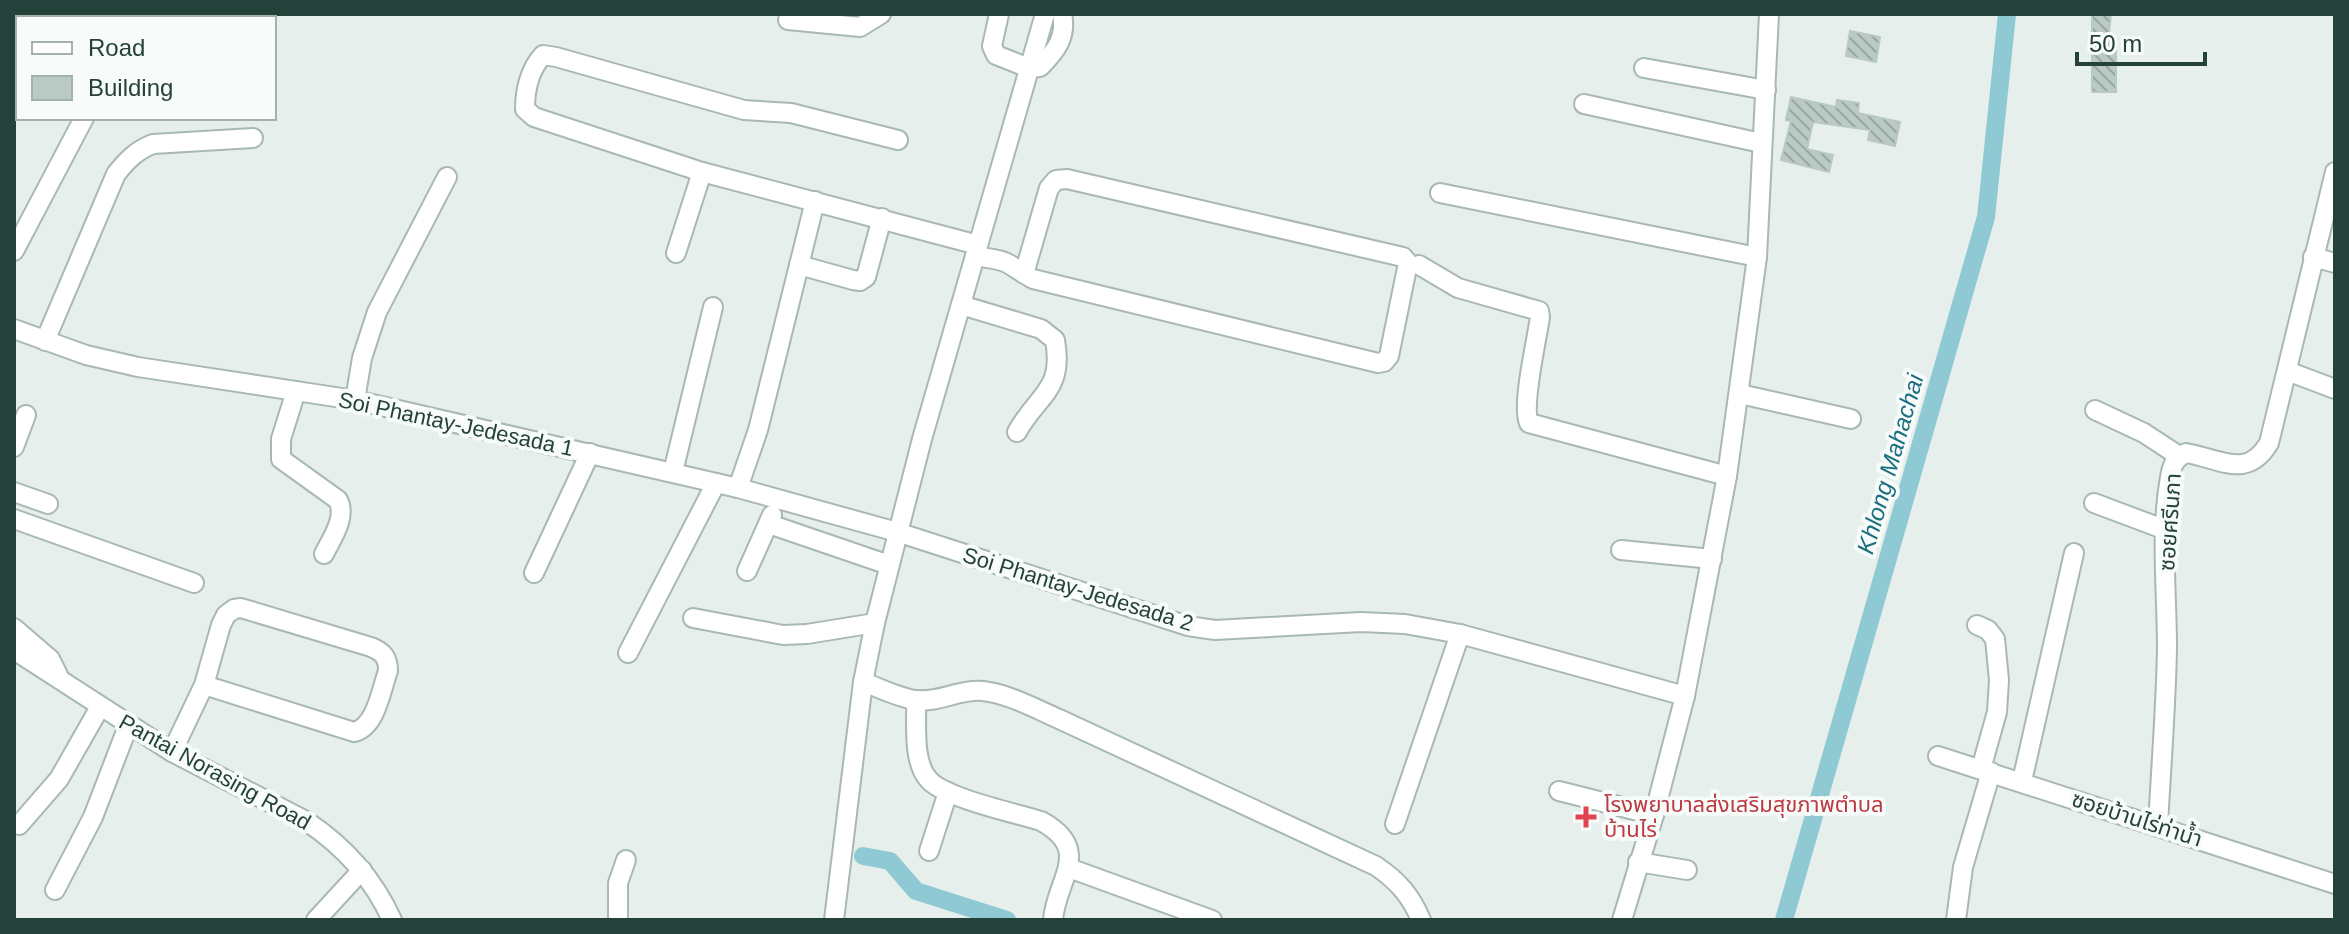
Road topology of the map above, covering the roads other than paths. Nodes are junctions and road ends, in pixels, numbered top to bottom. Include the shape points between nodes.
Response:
1 (881, 14) edge
2 (999, 14) edge
3 (1045, 14) edge
4 (1062, 14) edge
5 (1769, 14) edge
6 (788, 20) dead end
7 (1029, 68) junction
8 (1644, 68) dead end
9 (1766, 90) junction
10 (1584, 104) dead end
11 (83, 120) edge
12 (253, 138) dead end
13 (898, 140) dead end
14 (1761, 143) junction
15 (702, 172) junction
16 (2335, 172) edge
17 (447, 177) dead end
18 (1440, 193) dead end
19 (815, 201) junction
20 (882, 218) junction
21 (977, 250) junction
22 (14, 251) edge
23 (676, 253) dead end
24 (1757, 257) junction
25 (2313, 257) junction
26 (2335, 263) edge
27 (799, 265) junction
28 (1419, 265) dead end
29 (1024, 274) junction
30 (961, 305) junction
31 (713, 307) dead end
32 (14, 329) edge
33 (45, 341) junction
34 (2287, 371) junction
35 (2335, 389) edge
36 (296, 391) junction
37 (1740, 394) junction
38 (355, 400) junction
39 (2095, 410) dead end
40 (26, 415) dead end
41 (1851, 419) dead end
42 (1017, 432) dead end
43 (14, 447) edge
44 (590, 453) junction
45 (2179, 456) junction
46 (673, 472) junction
47 (1727, 476) junction
48 (716, 483) junction
49 (738, 488) junction
50 (14, 492) edge
51 (776, 498) junction
52 (2094, 503) dead end
53 (48, 504) dead end
54 (14, 519) edge
55 (769, 524) junction
56 (2166, 530) junction
57 (897, 532) junction
58 (1621, 550) dead end
59 (2074, 553) dead end
60 (324, 554) dead end
61 (1712, 559) junction
62 (889, 565) junction
63 (747, 571) dead end
64 (534, 573) dead end
65 (194, 583) dead end
66 (693, 618) dead end
67 (875, 623) junction
68 (1977, 625) dead end
69 (14, 628) edge
70 (1460, 634) junction
71 (14, 650) edge
72 (628, 653) dead end
73 (59, 680) junction
74 (863, 682) junction
75 (204, 685) junction
76 (1685, 696) junction
77 (916, 700) junction
78 (100, 707) junction
79 (128, 726) junction
80 (172, 752) junction
81 (1938, 756) dead end
82 (1986, 771) junction
83 (2022, 781) junction
84 (1559, 791) dead end
85 (948, 792) junction
86 (1654, 815) junction
87 (1395, 824) dead end
88 (19, 825) dead end
89 (2158, 826) junction
90 (929, 851) dead end
91 (626, 860) dead end
92 (1638, 862) junction
93 (1069, 868) junction
94 (362, 870) junction
95 (1687, 870) dead end
96 (2335, 884) edge
97 (55, 890) dead end
98 (388, 919) edge
99 (316, 920) edge
100 (618, 920) edge
101 (834, 920) edge
102 (1053, 920) edge
103 (1212, 920) edge
104 (1421, 920) edge
105 (1622, 920) edge
106 (1956, 920) edge

1 - 6 street via 860,27
2 - 7 street via 992,46 996,55
3 - 7 street
4 - 7 street via 1065,30 1059,44 1040,67
5 - 9 street
7 - 21 street
8 - 9 street
9 - 14 street
10 - 14 street
11 - 22 street
12 - 33 street via 139,149 116,174
13 - 15 street via 791,113 744,110 556,57 543,55 535,63 525,95 525,109 534,117
14 - 24 street
15 - 19 street
15 - 23 street
16 - 25 street, ซอยศรีนภา
17 - 38 street via 377,312
18 - 24 street
19 - 20 street
19 - 27 street
20 - 21 street
20 - 27 street via 868,272 860,281
21 - 29 street
21 - 30 street
24 - 37 street
25 - 26 street
25 - 34 street, ซอยศรีนภา
27 - 49 street
28 - 47 street via 1458,288 1539,311 1529,423
29 - 29 street via 1378,363 1389,356 1408,263 1403,257 1295,230 1067,179 1056,180 1049,188
30 - 42 street via 1041,329 1055,340 1054,382
30 - 57 street
31 - 46 street
32 - 33 street, Soi Phantay-Jedesada 1
33 - 36 street, Soi Phantay-Jedesada 1 via 138,367
34 - 35 street
34 - 45 street, ซอยศรีนภา via 2269,443 2253,462 2242,466 2186,453
36 - 38 street, Soi Phantay-Jedesada 1
36 - 60 street via 281,439 281,459 342,508
37 - 41 street
37 - 47 street
38 - 44 street, Soi Phantay-Jedesada 1
39 - 45 street
40 - 43 street
44 - 46 street, Soi Phantay-Jedesada 1
44 - 64 street
45 - 56 street, ซอยศรีนภา via 2170,478
46 - 48 street, Soi Phantay-Jedesada 1
47 - 61 street
48 - 49 street, Soi Phantay-Jedesada 1
48 - 72 street
49 - 51 street, Soi Phantay-Jedesada 1
50 - 53 street
51 - 55 street
51 - 57 street, Soi Phantay-Jedesada 1
52 - 56 street
54 - 65 street
55 - 62 street
55 - 63 street
56 - 89 street, ซอยศรีนภา via 2167,651
57 - 62 street
57 - 70 street, Soi Phantay-Jedesada 2 via 1188,626 1215,630 1372,622
58 - 61 street
59 - 83 street
61 - 76 street
62 - 67 street
66 - 67 street via 783,635
67 - 74 street
68 - 82 street via 1995,639 1999,680
69 - 73 street via 50,659
70 - 76 street, Soi Phantay-Jedesada 2
70 - 87 street
71 - 73 street, Pantai Norasing Road
73 - 78 street, Pantai Norasing Road
74 - 77 street
74 - 101 street
75 - 75 street via 221,625 226,615 241,608 371,647 388,663 369,724 354,732
75 - 80 street
76 - 86 street
77 - 85 street via 922,767 928,780
77 - 104 street via 986,691 1059,719 1376,866 1412,898
78 - 79 street, Pantai Norasing Road
78 - 88 street via 59,779
79 - 80 street, Pantai Norasing Road
79 - 97 street via 93,817
80 - 94 street, Pantai Norasing Road via 306,821
81 - 82 street, ซอยบ้านไร่ท่าน้ำ
82 - 83 street, ซอยบ้านไร่ท่าน้ำ
82 - 106 street
83 - 89 street, ซอยบ้านไร่ท่าน้ำ
84 - 86 street
85 - 90 street
85 - 93 street via 1054,828 1068,848
86 - 92 street
89 - 96 street, ซอยบ้านไร่ท่าน้ำ
91 - 100 street via 618,883
92 - 95 street
92 - 105 street
93 - 102 street
93 - 103 street
94 - 98 street, Pantai Norasing Road via 383,901
94 - 99 street

